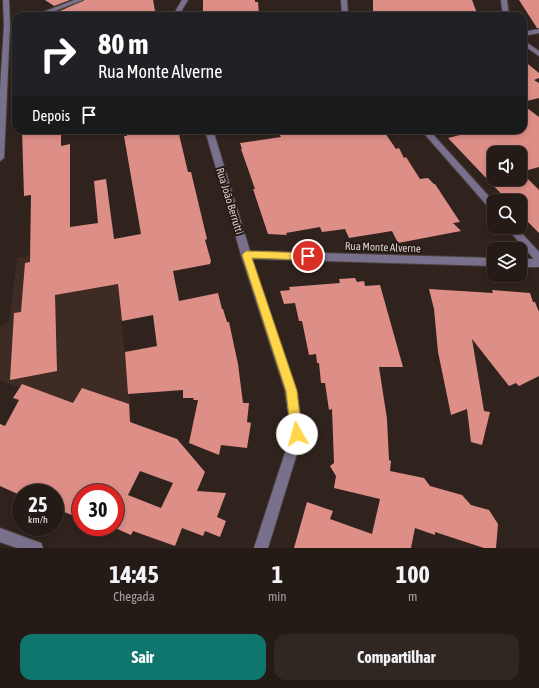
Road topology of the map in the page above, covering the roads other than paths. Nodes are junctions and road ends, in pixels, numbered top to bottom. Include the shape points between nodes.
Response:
1 (6, 0) edge
2 (80, 0) edge
3 (185, 0) edge
4 (344, 0) edge
5 (504, 0) edge
6 (47, 12) edge
7 (179, 12) edge
8 (345, 12) edge
9 (506, 12) edge
10 (4, 27) edge
11 (539, 31) edge
12 (527, 33) edge
13 (527, 45) edge
14 (539, 54) edge
15 (210, 134) edge
16 (429, 134) edge
17 (0, 158) edge
18 (487, 200) edge
19 (517, 234) edge
20 (246, 255) junction
21 (539, 258) edge
22 (487, 262) edge
23 (527, 262) edge
24 (539, 263) edge
25 (0, 534) edge
26 (36, 548) edge
27 (261, 548) edge

1 - 10 street
2 - 6 street
3 - 7 street
4 - 8 street
5 - 9 street
10 - 17 street
11 - 12 street
13 - 14 street
15 - 20 street, Rua João Berrutti
16 - 18 street
19 - 21 street
20 - 22 street, Rua Monte Alverne
20 - 27 street, Rua João Berrutti via 291,391 297,434
23 - 24 street
25 - 26 street

